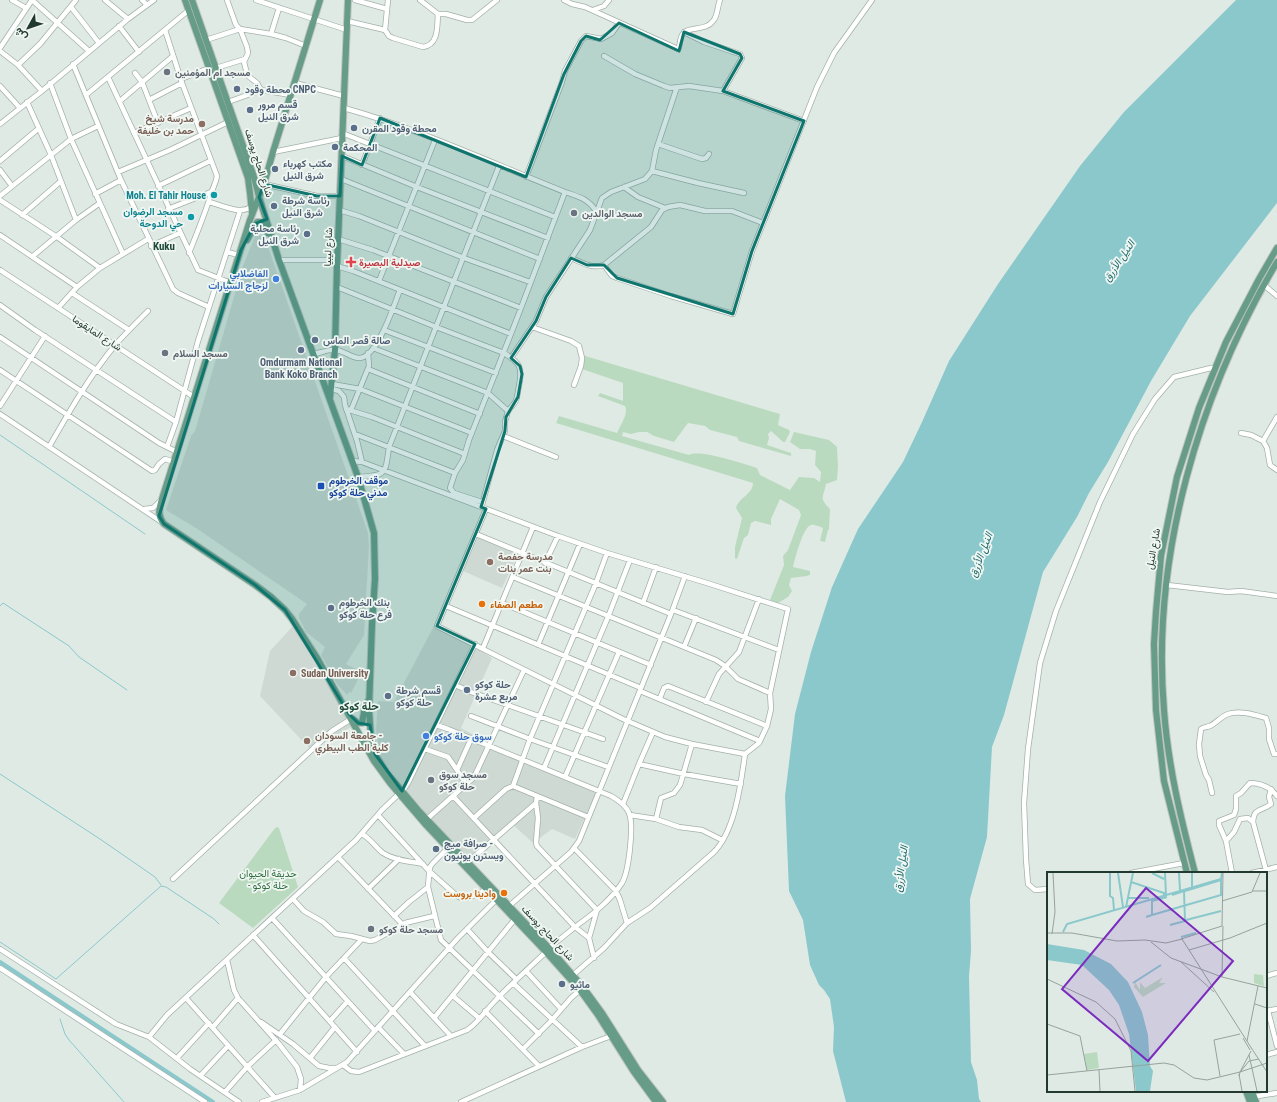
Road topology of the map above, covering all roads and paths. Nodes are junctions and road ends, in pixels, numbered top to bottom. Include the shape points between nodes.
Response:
1 (12, 0) edge
2 (32, 0) edge
3 (76, 0) edge
4 (105, 0) edge
5 (142, 0) edge
6 (154, 0) edge
7 (185, 0) edge
8 (192, 0) edge
9 (227, 0) edge
10 (256, 0) edge
11 (320, 0) edge
12 (348, 0) edge
13 (355, 0) edge
14 (388, 0) edge
15 (420, 0) edge
16 (497, 0) edge
17 (564, 0) edge
18 (609, 0) edge
19 (720, 0) edge
20 (872, 0) edge
21 (147, 5) junction
22 (70, 7) junction
23 (26, 8) junction
24 (279, 8) junction
25 (387, 8) junction
26 (188, 10) junction
27 (593, 10) junction
28 (438, 14) junction
29 (128, 19) junction
30 (314, 19) junction
31 (347, 21) junction
32 (58, 23) junction
33 (619, 23) junction
34 (119, 26) junction
35 (240, 29) junction
36 (165, 30) junction
37 (347, 30) junction
38 (386, 30) junction
39 (684, 32) junction
40 (271, 34) junction
41 (206, 40) junction
42 (99, 43) junction
43 (306, 46) junction
44 (0, 50) edge
45 (89, 51) junction
46 (139, 52) junction
47 (173, 56) junction
48 (604, 56) dead end
49 (245, 59) junction
50 (73, 64) junction
51 (18, 65) junction
52 (212, 68) junction
53 (135, 73) dead end
54 (108, 77) junction
55 (181, 81) junction
56 (142, 82) junction
57 (295, 82) junction
58 (50, 83) junction
59 (0, 86) edge
60 (676, 88) junction
61 (261, 90) junction
62 (42, 91) junction
63 (723, 91) junction
64 (86, 95) junction
65 (291, 95) junction
66 (344, 96) junction
67 (148, 100) junction
68 (120, 101) junction
69 (27, 102) junction
70 (228, 102) junction
71 (20, 108) junction
72 (191, 108) junction
73 (344, 108) junction
74 (380, 118) junction
75 (804, 121) junction
76 (228, 122) junction
77 (158, 123) junction
78 (0, 124) edge
79 (98, 126) junction
80 (38, 129) junction
81 (134, 133) junction
82 (200, 135) junction
83 (342, 136) junction
84 (71, 139) junction
85 (435, 140) junction
86 (658, 144) junction
87 (370, 145) junction
88 (273, 152) junction
89 (709, 154) dead end
90 (51, 155) junction
91 (342, 156) junction
92 (147, 160) junction
93 (0, 161) edge
94 (210, 161) junction
95 (362, 165) junction
96 (424, 166) junction
97 (499, 166) junction
98 (0, 170) edge
99 (652, 171) junction
100 (118, 172) junction
101 (526, 177) junction
102 (341, 179) junction
103 (121, 180) junction
104 (61, 181) junction
105 (264, 184) junction
106 (12, 186) junction
107 (158, 186) junction
108 (417, 187) junction
109 (624, 187) junction
110 (211, 192) junction
111 (489, 192) junction
112 (564, 192) junction
113 (95, 194) junction
114 (744, 194) dead end
115 (0, 196) edge
116 (340, 196) junction
117 (259, 198) junction
118 (0, 200) edge
119 (209, 202) junction
120 (100, 203) junction
121 (251, 207) junction
122 (409, 207) junction
123 (664, 208) junction
124 (168, 209) junction
125 (240, 210) junction
126 (339, 210) junction
127 (596, 211) junction
128 (482, 212) junction
129 (22, 215) junction
130 (252, 215) junction
131 (555, 217) junction
132 (76, 220) junction
133 (763, 222) junction
134 (399, 232) junction
135 (474, 232) junction
136 (180, 233) junction
137 (0, 235) edge
138 (57, 237) junction
139 (548, 238) junction
140 (148, 239) junction
141 (338, 239) junction
142 (151, 246) junction
143 (275, 247) junction
144 (1277, 248) edge
145 (227, 252) junction
146 (189, 253) junction
147 (240, 253) junction
148 (123, 254) junction
149 (33, 256) junction
150 (389, 257) junction
151 (464, 258) junction
152 (572, 258) junction
153 (540, 259) junction
154 (280, 260) junction
155 (337, 263) junction
156 (1277, 263) edge
157 (604, 265) junction
158 (100, 268) junction
159 (0, 270) edge
160 (218, 279) junction
161 (379, 281) junction
162 (454, 282) junction
163 (530, 282) junction
164 (231, 283) junction
165 (1264, 285) junction
166 (77, 287) junction
167 (337, 287) junction
168 (400, 290) junction
169 (72, 293) junction
170 (1277, 296) edge
171 (0, 305) edge
172 (209, 307) junction
173 (444, 307) junction
174 (58, 308) junction
175 (521, 308) junction
176 (392, 309) junction
177 (148, 311) dead end
178 (436, 327) junction
179 (532, 327) junction
180 (129, 330) junction
181 (384, 330) junction
182 (511, 334) junction
183 (45, 336) junction
184 (0, 337) edge
185 (115, 345) junction
186 (429, 347) junction
187 (373, 348) junction
188 (335, 350) junction
189 (368, 353) junction
190 (504, 353) junction
191 (314, 354) junction
192 (31, 358) junction
193 (511, 358) junction
194 (421, 368) junction
195 (368, 369) junction
196 (1214, 369) junction
197 (0, 370) edge
198 (97, 370) junction
199 (496, 373) junction
200 (16, 381) junction
201 (574, 385) dead end
202 (332, 386) junction
203 (414, 387) junction
204 (360, 389) junction
205 (185, 391) junction
206 (82, 393) junction
207 (488, 393) junction
208 (1204, 396) junction
209 (194, 397) junction
210 (330, 398) junction
211 (1211, 399) junction
212 (0, 406) edge
213 (405, 407) junction
214 (1199, 408) junction
215 (348, 410) junction
216 (508, 410) junction
217 (1206, 412) junction
218 (0, 414) edge
219 (480, 414) junction
220 (67, 415) junction
221 (1277, 417) edge
222 (176, 422) junction
223 (397, 427) junction
224 (472, 433) junction
225 (1241, 433) dead end
226 (355, 434) junction
227 (503, 436) junction
228 (1263, 441) junction
229 (49, 447) junction
230 (167, 447) junction
231 (389, 447) junction
232 (177, 452) junction
233 (465, 454) junction
234 (556, 457) dead end
235 (352, 461) junction
236 (174, 462) junction
237 (362, 462) junction
238 (384, 470) junction
239 (1277, 470) edge
240 (455, 473) junction
241 (358, 478) junction
242 (162, 499) junction
243 (483, 506) junction
244 (142, 509) junction
245 (164, 524) junction
246 (533, 527) junction
247 (476, 534) junction
248 (558, 536) junction
249 (1164, 540) junction
250 (1172, 542) junction
251 (580, 544) junction
252 (1162, 552) junction
253 (522, 553) junction
254 (607, 553) junction
255 (1171, 553) junction
256 (630, 560) junction
257 (545, 563) junction
258 (656, 567) junction
259 (568, 572) junction
260 (685, 576) junction
261 (513, 577) junction
262 (596, 583) junction
263 (1167, 585) junction
264 (617, 593) junction
265 (558, 596) junction
266 (1277, 596) edge
267 (759, 599) junction
268 (502, 603) junction
269 (643, 603) junction
270 (446, 606) junction
271 (585, 607) junction
272 (672, 612) junction
273 (608, 617) junction
274 (696, 618) junction
275 (548, 622) junction
276 (492, 626) junction
277 (574, 633) junction
278 (745, 637) junction
279 (662, 638) junction
280 (598, 643) junction
281 (475, 644) junction
282 (538, 645) junction
283 (684, 647) junction
284 (482, 648) junction
285 (780, 650) junction
286 (619, 652) junction
287 (565, 656) junction
288 (587, 665) junction
289 (651, 665) junction
290 (725, 666) junction
291 (524, 670) junction
292 (609, 675) junction
293 (554, 684) junction
294 (455, 685) junction
295 (641, 689) junction
296 (770, 693) junction
297 (575, 695) junction
298 (660, 698) junction
299 (369, 700) junction
300 (706, 702) junction
301 (508, 706) junction
302 (596, 706) junction
303 (471, 716) dead end
304 (540, 716) junction
305 (350, 717) junction
306 (627, 721) junction
307 (436, 725) junction
308 (562, 725) junction
309 (767, 726) junction
310 (498, 727) junction
311 (653, 732) junction
312 (584, 733) junction
313 (471, 739) junction
314 (530, 739) junction
315 (603, 739) dead end
316 (760, 741) junction
317 (692, 744) junction
318 (489, 746) junction
319 (553, 747) junction
320 (425, 750) junction
321 (745, 754) junction
322 (1277, 754) edge
323 (575, 755) junction
324 (522, 760) junction
325 (639, 764) junction
326 (608, 767) junction
327 (544, 768) junction
328 (457, 770) junction
329 (684, 774) junction
330 (565, 777) junction
331 (466, 784) junction
332 (741, 784) junction
333 (513, 786) junction
334 (1272, 790) junction
335 (599, 792) junction
336 (401, 793) junction
337 (1212, 793) dead end
338 (453, 796) junction
339 (538, 796) junction
340 (1277, 796) edge
341 (536, 804) junction
342 (623, 804) junction
343 (378, 815) junction
344 (630, 815) junction
345 (588, 817) junction
346 (474, 818) junction
347 (427, 819) junction
348 (656, 819) junction
349 (1253, 822) junction
350 (362, 834) junction
351 (494, 839) junction
352 (722, 840) junction
353 (1226, 841) junction
354 (450, 847) junction
355 (574, 848) junction
356 (338, 857) junction
357 (399, 859) junction
358 (468, 862) junction
359 (1184, 863) junction
360 (423, 864) junction
361 (554, 866) junction
362 (1277, 867) edge
363 (1266, 870) junction
364 (429, 871) junction
365 (1136, 872) edge
366 (1187, 872) edge
367 (1194, 872) edge
368 (1232, 872) edge
369 (1257, 872) edge
370 (173, 879) dead end
371 (534, 883) junction
372 (428, 888) junction
373 (368, 889) junction
374 (1047, 889) edge
375 (487, 890) junction
376 (616, 891) junction
377 (293, 899) junction
378 (496, 900) junction
379 (510, 906) junction
380 (597, 910) junction
381 (394, 916) junction
382 (434, 916) junction
383 (272, 918) junction
384 (515, 919) junction
385 (627, 923) junction
386 (402, 924) junction
387 (575, 927) junction
388 (467, 929) junction
389 (253, 935) junction
390 (589, 938) junction
391 (362, 939) junction
392 (449, 948) junction
393 (0, 949) edge
394 (548, 950) junction
395 (488, 952) junction
396 (344, 958) junction
397 (594, 958) junction
398 (227, 960) junction
399 (0, 968) edge
400 (473, 971) junction
401 (526, 971) junction
402 (1277, 973) edge
403 (573, 975) junction
404 (1267, 976) edge
405 (326, 977) junction
406 (515, 981) junction
407 (580, 990) junction
408 (410, 992) junction
409 (453, 996) junction
410 (499, 996) junction
411 (186, 998) junction
412 (238, 998) junction
413 (309, 999) junction
414 (347, 1002) junction
415 (561, 1009) junction
416 (1277, 1009) edge
417 (393, 1011) junction
418 (485, 1011) junction
419 (1267, 1011) edge
420 (256, 1018) junction
421 (434, 1018) junction
422 (479, 1018) junction
423 (552, 1020) junction
424 (330, 1021) junction
425 (209, 1023) junction
426 (213, 1027) junction
427 (335, 1027) junction
428 (378, 1027) junction
429 (374, 1031) junction
430 (280, 1034) junction
431 (539, 1034) junction
432 (450, 1036) junction
433 (611, 1036) junction
434 (149, 1037) junction
435 (276, 1040) junction
436 (228, 1046) junction
437 (425, 1046) junction
438 (1277, 1046) edge
439 (582, 1047) junction
440 (523, 1049) junction
441 (357, 1052) junction
442 (1277, 1052) edge
443 (404, 1054) junction
444 (1267, 1055) edge
445 (176, 1058) junction
446 (310, 1058) junction
447 (343, 1065) junction
448 (539, 1066) junction
449 (247, 1067) junction
450 (201, 1075) junction
451 (300, 1090) junction
452 (225, 1092) junction
453 (1277, 1093) edge
454 (1251, 1097) edge
455 (275, 1098) junction
456 (204, 1102) edge
457 (239, 1102) edge
458 (262, 1102) edge
459 (461, 1102) edge
460 (656, 1102) edge
461 (663, 1102) edge

1 - 23 street
2 - 23 street
2 - 32 street
3 - 22 street
4 - 29 street
5 - 21 street
6 - 21 street
7 - 26 main road, شارع الحاج يوسف
8 - 41 main road, شارع الحاج يوسف
9 - 35 street via 236,25
10 - 24 street
11 - 30 main road
12 - 31 main road, شارع ليبيا
13 - 25 street
14 - 25 street
15 - 28 street
16 - 28 street via 472,20
17 - 27 street
18 - 27 street via 604,6
19 - 39 street via 715,18 710,25
20 - 75 street via 826,67
21 - 29 street
22 - 32 street
22 - 42 street
23 - 44 street
24 - 30 street
24 - 40 street
25 - 38 street
26 - 36 street
26 - 52 main road, شارع الحاج يوسف
27 - 33 street
28 - 38 street via 435,40 428,47 393,38
29 - 34 street
30 - 37 street
30 - 43 main road
31 - 37 main road, شارع ليبيا
31 - 38 street
32 - 45 street
32 - 51 street
33 - 39 street via 676,49 679,48
33 - 101 street via 612,33 601,39 586,36 582,41 564,74
34 - 42 street
34 - 46 street
35 - 40 street
35 - 41 street
35 - 49 street via 248,53
36 - 46 street
36 - 47 street
37 - 66 main road, شارع ليبيا
39 - 63 street via 742,56
40 - 43 street
41 - 52 main road, شارع الحاج يوسف
42 - 45 street
43 - 57 main road
44 - 51 street
45 - 50 street
46 - 54 street
47 - 55 street
47 - 56 street
48 - 60 street via 646,79
49 - 52 street
49 - 61 street via 244,65 248,76
50 - 58 street
50 - 64 street
51 - 62 street
52 - 55 street
52 - 70 main road, شارع الحاج يوسف
52 - 76 main road, شارع الحاج يوسف
53 - 56 street
54 - 64 street
54 - 68 street
55 - 67 street
55 - 72 street
56 - 67 street
56 - 68 street
57 - 65 main road
57 - 66 street
58 - 62 street
58 - 84 street
59 - 71 street
60 - 63 street via 689,86
60 - 86 street
61 - 65 street
61 - 70 street
62 - 69 street
63 - 75 street
64 - 79 street
65 - 88 main road
66 - 73 main road, شارع ليبيا
67 - 77 street
68 - 81 street
69 - 71 street
69 - 80 street
70 - 117 main road, شارع الحاج يوسف
71 - 78 street
72 - 77 street
72 - 82 street
73 - 74 street
73 - 83 main road, شارع ليبيا
74 - 85 street
74 - 87 street
75 - 133 street
76 - 82 street
76 - 121 main road, شارع الحاج يوسف via 248,178
77 - 81 street
79 - 84 street
79 - 100 street
80 - 90 street
80 - 93 street
81 - 92 street
82 - 92 street
82 - 94 street
83 - 87 street
83 - 88 street
83 - 91 main road, شارع ليبيا
84 - 90 street
84 - 113 street
85 - 96 street
85 - 97 street
86 - 89 street via 702,159
86 - 99 street
87 - 95 street
87 - 96 street
88 - 105 main road
90 - 104 street
90 - 106 street
91 - 95 street
91 - 102 main road, شارع ليبيا
92 - 100 street
92 - 107 street
94 - 107 street
94 - 110 street via 217,176
95 - 108 street
96 - 108 street
96 - 111 street
97 - 101 street
97 - 111 street
98 - 106 street
99 - 109 street via 645,179
99 - 114 street
100 - 103 street
101 - 112 street
102 - 116 main road, شارع ليبيا
102 - 122 street
103 - 113 street
103 - 140 street
104 - 129 street
104 - 132 street
105 - 116 street via 317,196
105 - 117 main road
106 - 115 street
107 - 124 street
108 - 122 street
108 - 128 street
109 - 123 street via 638,197
109 - 127 street via 606,195
110 - 119 street
110 - 124 street
111 - 128 street
111 - 131 street
112 - 127 street via 589,202
112 - 131 street
113 - 120 street
116 - 126 main road, شارع ليبيا
117 - 130 main road
117 - 143 main road, شارع الحاج يوسف
118 - 129 street
119 - 125 street
119 - 146 street
120 - 132 street
120 - 148 street
121 - 125 street
121 - 130 main road, شارع الحاج يوسف
122 - 134 street
122 - 135 street
123 - 133 street via 680,205 705,211 732,211
123 - 157 street via 650,227
124 - 136 street
125 - 145 street
126 - 134 street
126 - 141 main road, شارع ليبيا
127 - 152 street via 590,230
128 - 135 street
128 - 139 street
129 - 138 street
130 - 147 main road
131 - 139 street
132 - 138 street
133 - 157 street via 733,314 617,278 612,276
134 - 150 street
134 - 151 street
135 - 151 street
135 - 153 street
136 - 142 street
136 - 146 street
137 - 149 street
138 - 149 street
138 - 158 street
139 - 153 street
140 - 142 street
140 - 148 street
141 - 150 street
141 - 155 main road, شارع ليبيا
142 - 172 street via 173,289
143 - 147 main road via 259,221
143 - 154 main road
144 - 196 main road, شارع النيل via 1240,314
145 - 147 street
145 - 160 street
146 - 160 street via 198,270
147 - 164 main road
148 - 158 street
149 - 166 street
150 - 161 street
150 - 162 street
151 - 162 street
151 - 163 street
152 - 157 street via 587,265
152 - 179 street via 546,297
153 - 163 street
154 - 155 street
154 - 191 main road
155 - 161 street
155 - 167 main road, شارع ليبيا
156 - 165 main road, شارع النيل
158 - 166 street
159 - 174 street, شارع المايقوما
160 - 164 street
160 - 172 street
161 - 168 street
162 - 173 street
162 - 175 street
163 - 175 street
164 - 209 main road
165 - 170 street
165 - 211 main road, شارع النيل via 1233,346
166 - 169 street
167 - 176 street
167 - 188 main road, شارع ليبيا
168 - 173 street
168 - 176 street
169 - 174 street
169 - 180 street
171 - 183 street
172 - 205 street
173 - 178 street
173 - 182 street
174 - 185 street, شارع المايقوما
175 - 182 street
176 - 178 street
176 - 181 street
177 - 180 street
178 - 186 street
178 - 190 street
179 - 193 street
179 - 201 street via 572,341 578,346 582,358
180 - 185 street
181 - 186 street
181 - 187 street
182 - 190 street
183 - 192 street
183 - 198 street
184 - 192 street
185 - 198 street
185 - 205 street, شارع المايقوما
186 - 194 street
186 - 199 street
187 - 189 street
187 - 194 street
188 - 189 street via 360,358
188 - 191 street
188 - 202 main road, شارع ليبيا
189 - 195 street
190 - 193 street
190 - 199 street
191 - 210 main road
192 - 200 street
192 - 206 street
193 - 216 street via 520,366 522,374 518,397
194 - 203 street
194 - 207 street
195 - 203 street
195 - 204 street
196 - 208 main road, شارع النيل
196 - 374 street via 1174,377 1155,399 1133,434 1100,502 1056,611 1040,663 1024,794 1028,884 1035,890
197 - 200 street
198 - 206 street
198 - 222 street
199 - 207 street
200 - 212 street
200 - 220 street
202 - 204 street
202 - 210 main road, شارع ليبيا
202 - 215 street via 342,394
203 - 213 street
203 - 219 street
204 - 213 street
204 - 215 street
205 - 209 street, شارع المايقوما
205 - 222 street
206 - 220 street
206 - 230 street
207 - 216 street
207 - 219 street
208 - 211 main road
208 - 214 main road, شارع النيل
209 - 232 main road
210 - 235 main road
211 - 217 main road, شارع النيل
213 - 223 street
213 - 224 street
214 - 217 main road
214 - 249 main road, شارع النيل via 1177,477
215 - 223 street
215 - 226 street
216 - 227 street
217 - 250 main road, شارع النيل via 1185,479
218 - 229 street
219 - 224 street
220 - 229 street
220 - 236 street via 152,471 165,459
221 - 228 street
222 - 230 street
223 - 231 street
223 - 233 street
224 - 233 street
225 - 228 street
226 - 231 street
226 - 237 street
227 - 234 street
227 - 243 street
228 - 239 street via 1270,464
229 - 244 street
230 - 232 street
231 - 238 street
231 - 240 street
232 - 236 main road
233 - 240 street
235 - 237 street
235 - 241 main road
236 - 242 main road
237 - 238 street
238 - 241 street via 380,475
238 - 243 street
240 - 243 street via 450,488 452,491
241 - 299 main road via 375,540
242 - 244 street via 153,508
242 - 245 main road via 158,514
243 - 246 street
243 - 247 street
244 - 245 street
245 - 305 main road via 255,585 285,610 317,658
246 - 248 street
246 - 253 street
247 - 253 street
247 - 270 street
248 - 251 street
248 - 257 street
249 - 250 main road
249 - 252 main road, شارع النيل
250 - 255 main road, شارع النيل
251 - 254 street
251 - 259 street
252 - 255 main road
252 - 359 main road, شارع النيل via 1154,644 1156,710 1164,781
253 - 257 street
253 - 261 street
254 - 256 street
254 - 262 street
255 - 263 main road, شارع النيل
256 - 258 street
256 - 264 street
257 - 259 street
258 - 260 street
258 - 269 street
259 - 262 street
259 - 265 street
260 - 267 street
260 - 272 street
261 - 265 street
261 - 268 street
262 - 264 street
262 - 271 street
263 - 266 street
263 - 367 main road, شارع النيل via 1162,646 1165,722 1175,794
264 - 269 street
264 - 273 street
265 - 271 street
265 - 275 street
267 - 278 street
267 - 285 street via 788,609
268 - 275 street
268 - 276 street
269 - 272 street
270 - 276 street
270 - 281 street via 438,626
271 - 273 street
271 - 277 street
272 - 274 street
272 - 279 street
273 - 279 street
273 - 280 street
274 - 278 street
274 - 283 street
275 - 277 street
275 - 282 street
276 - 282 street
276 - 284 street
277 - 280 street
277 - 287 street
278 - 285 street
278 - 290 street via 738,652
279 - 283 street
279 - 289 street
280 - 286 street
280 - 288 street
281 - 284 street
281 - 294 street
282 - 287 street
283 - 290 street
284 - 291 street
285 - 296 street
286 - 289 street
286 - 292 street
287 - 288 street
287 - 293 street
288 - 292 street
288 - 297 street
289 - 295 street
290 - 296 street via 738,679
290 - 300 street via 716,678
291 - 293 street
291 - 301 street
292 - 295 street
292 - 302 street
293 - 297 street
293 - 304 street
294 - 301 street
294 - 307 street
295 - 298 street
295 - 306 street
296 - 309 street via 771,710
297 - 302 street
297 - 308 street
298 - 300 street via 664,688 668,686
298 - 316 street
299 - 305 main road via 362,723
299 - 336 main road via 372,748
300 - 309 street
301 - 304 street
301 - 310 street
302 - 306 street
302 - 312 street
303 - 310 street
304 - 308 street
304 - 314 street
305 - 336 main road via 379,768
305 - 370 street
306 - 311 street
306 - 326 street
307 - 313 street
307 - 320 street
308 - 312 street
308 - 319 street
309 - 316 street
310 - 314 street
310 - 318 street
311 - 317 street
311 - 325 street
312 - 315 street
312 - 323 street
313 - 318 street
313 - 328 street
314 - 319 street
314 - 324 street
316 - 321 street
317 - 321 street
317 - 329 street
318 - 324 street
318 - 331 street via 476,773
319 - 323 street
319 - 327 street
320 - 328 street via 448,757
320 - 336 street
321 - 332 street
322 - 337 street via 1274,754 1269,739 1266,718 1241,712 1228,714 1201,729 1200,756
323 - 326 street
323 - 330 street
324 - 327 street
324 - 333 street
325 - 329 street
325 - 342 street
326 - 335 street
327 - 330 street
328 - 331 street
329 - 332 street
329 - 348 street via 678,789 659,800
330 - 335 street
331 - 338 street
332 - 352 street via 732,818
333 - 339 street
333 - 346 street via 506,789
334 - 340 street
334 - 349 street via 1269,797 1271,804 1258,810
334 - 353 street via 1250,783 1236,796 1234,815 1219,821
335 - 342 street
335 - 345 street
336 - 343 street
336 - 347 main road, شارع الحاج يوسف
336 - 354 main road, شارع الحاج يوسف
338 - 346 street
338 - 347 street
339 - 341 street
339 - 345 street
341 - 351 street
341 - 361 street via 536,843
342 - 344 street
343 - 350 street
343 - 360 street
344 - 348 street
344 - 376 street via 627,869
345 - 355 street
346 - 351 street
347 - 354 main road, شارع الحاج يوسف
348 - 352 street via 680,827 702,830
349 - 353 street via 1248,818 1240,820
349 - 363 street
350 - 356 street
350 - 357 street via 372,840 382,852
351 - 358 street
351 - 371 street
352 - 385 street via 713,853 650,908
353 - 368 street
354 - 358 main road, شارع الحاج يوسف
354 - 364 street via 433,863
354 - 375 main road, شارع الحاج يوسف
355 - 361 street
355 - 376 street
356 - 373 street
356 - 377 street
357 - 360 street
357 - 373 street
358 - 379 main road, شارع الحاج يوسف
359 - 365 street
359 - 366 main road, شارع النيل
360 - 364 street
361 - 371 street
361 - 380 street
362 - 363 street
363 - 369 street
364 - 372 street
364 - 375 street via 460,898 468,898
371 - 379 street
371 - 387 street
372 - 381 street
372 - 382 street
373 - 381 street
375 - 378 main road, شارع الحاج يوسف
376 - 380 street
376 - 385 street
377 - 383 street
377 - 391 street via 304,911 323,922 336,934
378 - 384 main road, شارع الحاج يوسف
378 - 388 street
379 - 394 main road, شارع الحاج يوسف
380 - 387 street
380 - 390 street
381 - 386 street
382 - 386 street
382 - 392 street via 441,940
383 - 389 street
383 - 405 street
384 - 394 main road, شارع الحاج يوسف
384 - 395 street
385 - 397 street
386 - 391 street via 372,942
387 - 390 street
387 - 394 street
388 - 392 street
388 - 395 street
389 - 398 street
389 - 413 street
390 - 397 street
391 - 396 street
392 - 400 street
392 - 408 street
393 - 434 street via 116,1024
394 - 401 street
394 - 403 main road, شارع الحاج يوسف
394 - 407 main road, شارع الحاج يوسف
395 - 400 street
395 - 406 street
396 - 405 street
396 - 417 street
397 - 403 street
398 - 411 street
398 - 412 street
399 - 456 street
400 - 409 street
400 - 410 street
401 - 406 street
401 - 415 street
402 - 404 street
403 - 461 main road, شارع الحاج يوسف
405 - 413 street
405 - 414 street
406 - 410 street
406 - 423 street
407 - 415 street
407 - 433 main road, شارع الحاج يوسف
408 - 417 street
408 - 421 street
409 - 421 street
409 - 422 street
410 - 418 street
410 - 431 street
411 - 425 street
411 - 434 street via 167,1015
412 - 420 street
412 - 426 street
413 - 424 street
413 - 430 street
414 - 424 street
414 - 429 street
415 - 423 street
416 - 419 street
417 - 428 street
417 - 437 street
418 - 422 street
418 - 440 street
419 - 438 street
420 - 430 street
420 - 435 street
421 - 432 street
422 - 432 street via 467,1030
423 - 431 street
423 - 439 street
424 - 427 street
425 - 426 street
425 - 445 street
426 - 436 street
427 - 441 street
427 - 446 street
428 - 429 street
428 - 443 street
429 - 441 street
430 - 446 street
431 - 440 street
432 - 437 street
433 - 439 street
433 - 460 main road, شارع الحاج يوسف
434 - 445 street
435 - 449 street
435 - 451 street via 300,1074
436 - 449 street
436 - 450 street
437 - 443 street
439 - 448 street
440 - 448 street
441 - 447 street
442 - 444 street
443 - 447 street via 359,1072 351,1071
445 - 450 street
446 - 447 street via 323,1068
447 - 451 street
448 - 459 street
449 - 452 street
449 - 455 street
450 - 452 street
451 - 455 street
452 - 457 street
453 - 454 street
455 - 458 street

